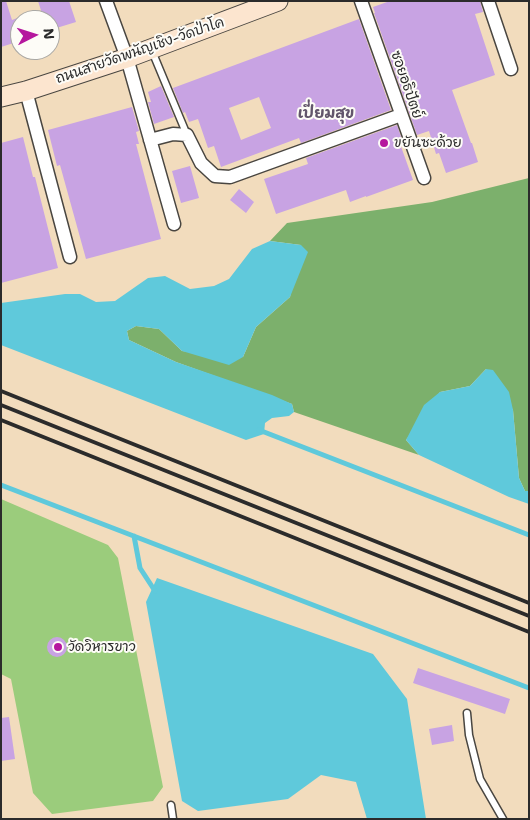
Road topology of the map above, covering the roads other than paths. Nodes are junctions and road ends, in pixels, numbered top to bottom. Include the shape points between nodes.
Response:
1 (106, 1) edge
2 (278, 1) edge
3 (361, 1) edge
4 (488, 1) edge
5 (247, 7) edge
6 (152, 48) junction
7 (127, 58) junction
8 (511, 69) dead end
9 (26, 91) junction
10 (1, 96) edge
11 (401, 115) junction
12 (187, 135) junction
13 (150, 140) junction
14 (424, 178) dead end
15 (174, 224) dead end
16 (70, 257) dead end
17 (467, 713) dead end
18 (171, 805) dead end
19 (173, 819) edge
20 (503, 819) edge

1 - 7 street
2 - 5 main road, ถนนสายวัดพนัญเชิง-วัดป่าโค
3 - 11 street, ซอยอธิปัตย์
4 - 8 street
5 - 6 main road, ถนนสายวัดพนัญเชิง-วัดป่าโค
6 - 7 main road, ถนนสายวัดพนัญเชิง-วัดป่าโค
6 - 12 lane
7 - 9 main road, ถนนสายวัดพนัญเชิง-วัดป่าโค
7 - 13 street
9 - 10 main road, ถนนสายวัดพนัญเชิง-วัดป่าโค
9 - 16 street
11 - 12 street via 230,177 215,176 201,163
11 - 14 street, ซอยอธิปัตย์
12 - 13 street via 173,134
13 - 15 street
17 - 20 lane via 480,779
18 - 19 lane

